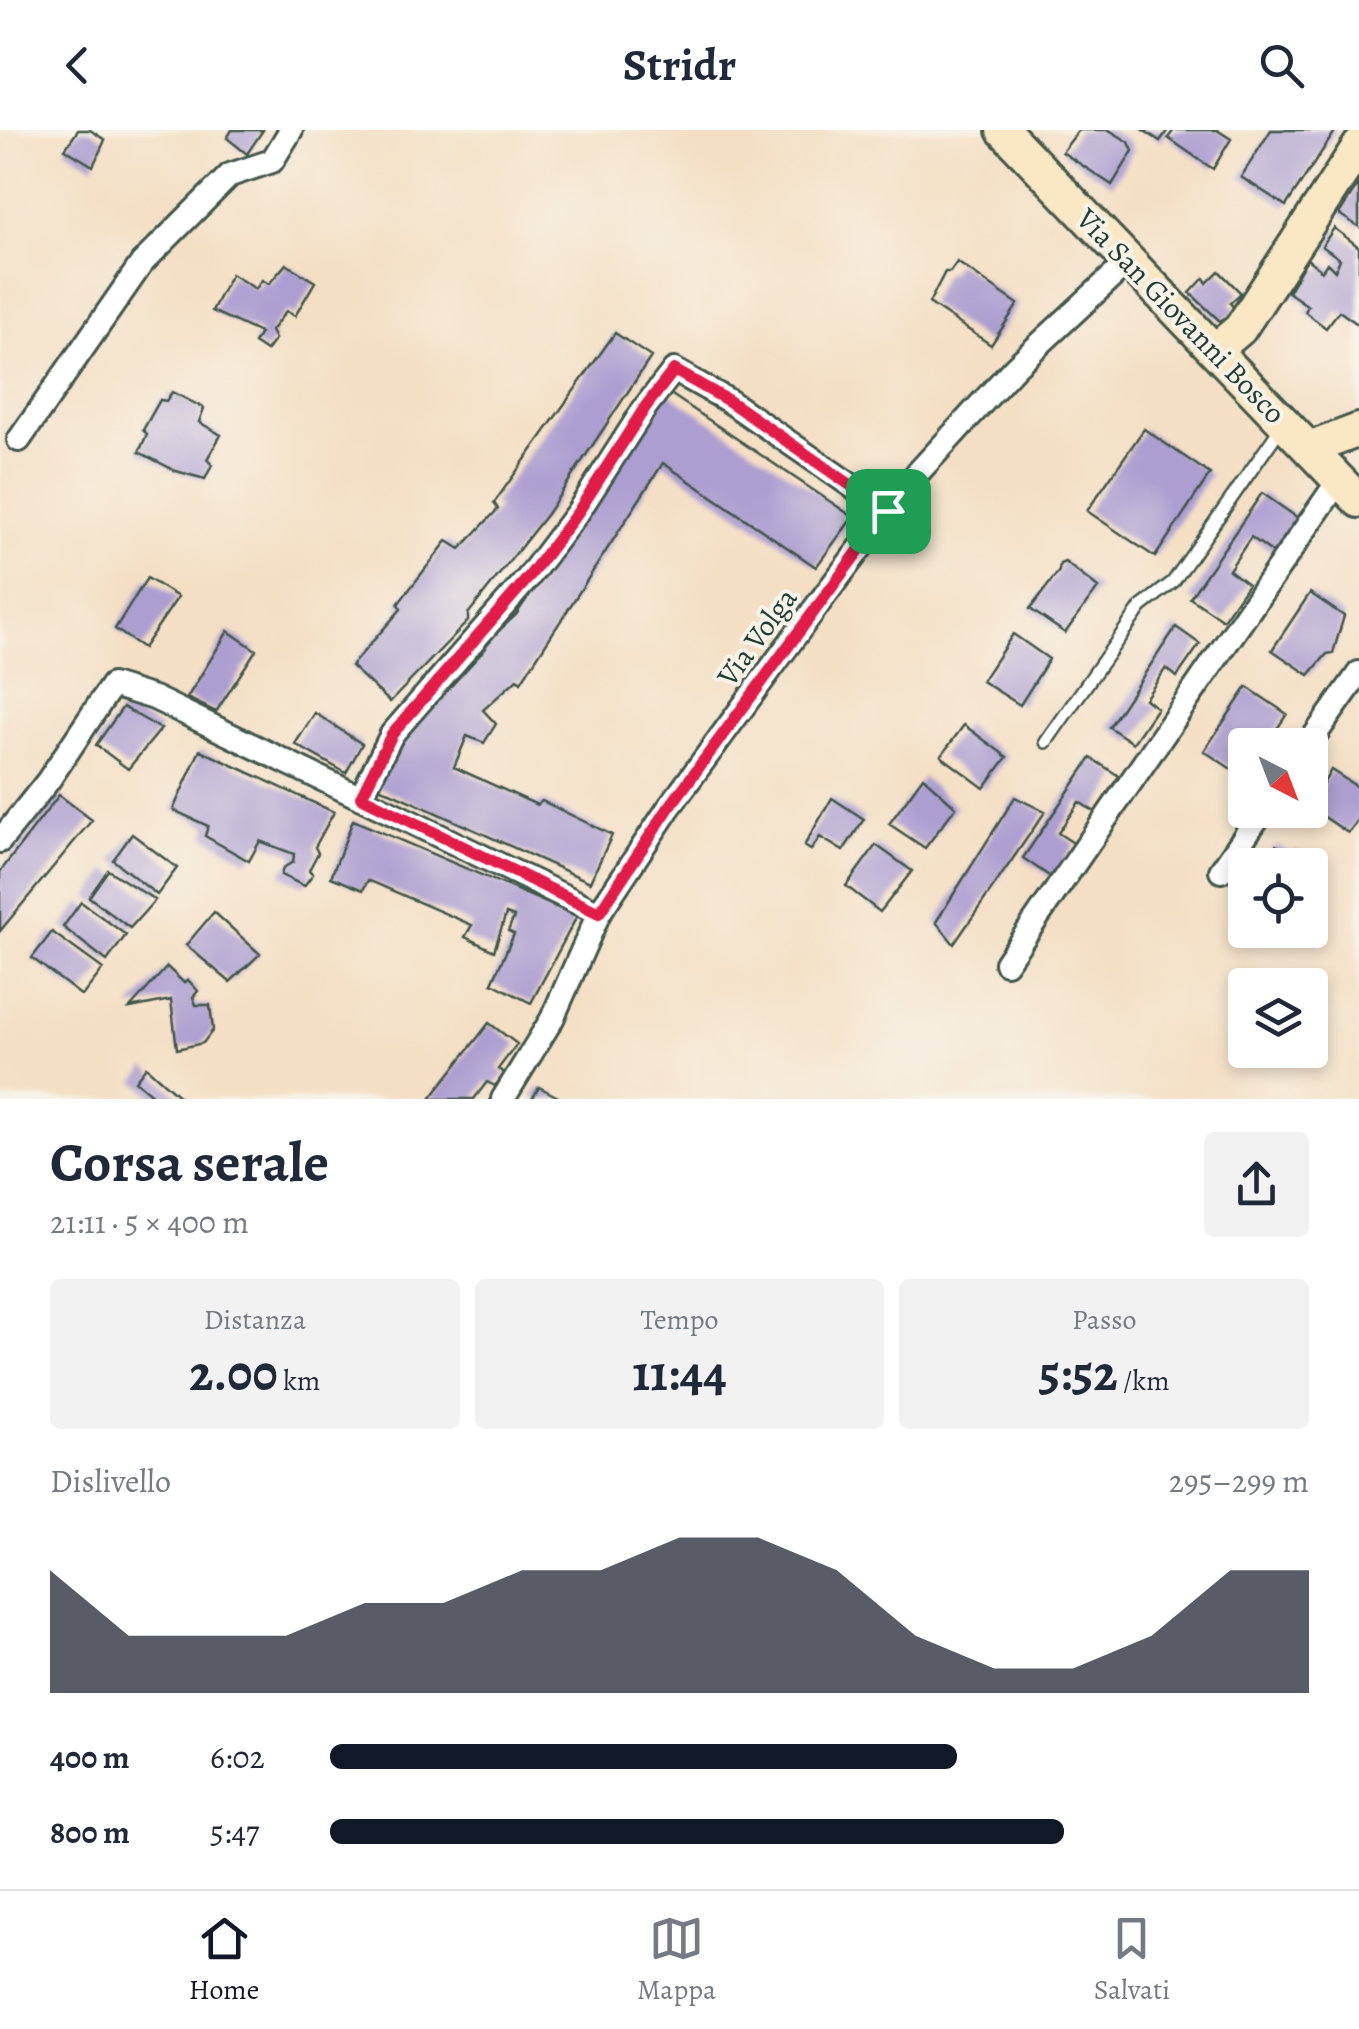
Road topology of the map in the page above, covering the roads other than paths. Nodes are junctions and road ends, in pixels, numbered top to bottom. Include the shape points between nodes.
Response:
1 (291, 130) edge
2 (1002, 130) edge
3 (1359, 146) edge
4 (1128, 262) junction
5 (1215, 350) junction
6 (1284, 423) junction
7 (1359, 430) edge
8 (19, 440) dead end
9 (1310, 450) junction
10 (1352, 489) edge
11 (888, 511) junction
12 (1359, 672) edge
13 (1320, 728) edge
14 (1046, 742) dead end
15 (361, 797) junction
16 (1250, 828) edge
17 (0, 840) edge
18 (1220, 871) dead end
19 (599, 913) junction
20 (1006, 963) dead end
21 (504, 1099) edge

1 - 8 street via 272,161 230,175 142,264
2 - 4 main road, Via San Giovanni Bosco
3 - 5 main road via 1240,329
4 - 5 main road, Via San Giovanni Bosco
4 - 11 street, Via Volga via 1015,367
5 - 6 main road, Via San Giovanni Bosco
6 - 9 main road, Via San Giovanni Bosco
6 - 14 lane via 1173,582 1141,607
7 - 9 main road
9 - 10 main road, Via San Giovanni Bosco
10 - 20 street
11 - 15 street via 674,370 528,578 392,734
11 - 19 street, Via Volga
12 - 13 street
15 - 17 street via 154,698 112,685
15 - 19 street
16 - 18 street
19 - 21 street, Via Volga via 552,1019

